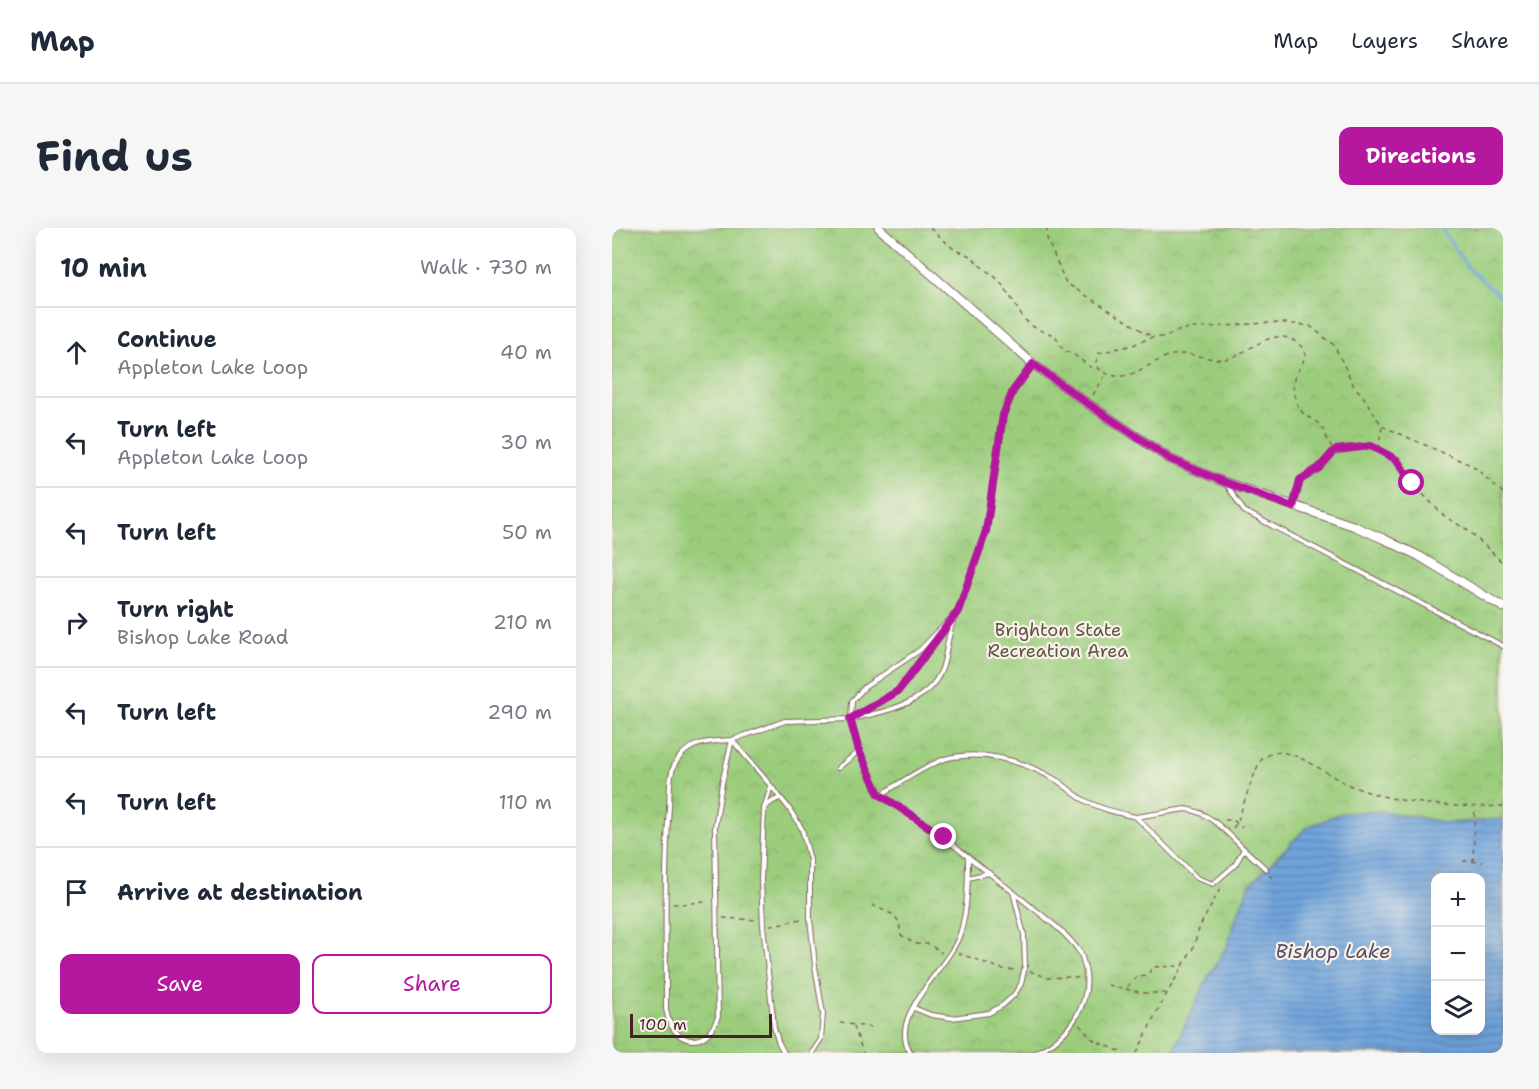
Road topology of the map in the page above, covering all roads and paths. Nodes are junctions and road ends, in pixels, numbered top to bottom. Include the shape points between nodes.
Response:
1 (879, 228) edge
2 (930, 228) edge
3 (1047, 228) edge
4 (1152, 337) junction
5 (1033, 364) junction
6 (1098, 368) junction
7 (1107, 373) junction
8 (1087, 403) junction
9 (1382, 426) junction
10 (1335, 450) junction
11 (1378, 450) junction
12 (1224, 482) junction
13 (1503, 493) edge
14 (1293, 507) junction
15 (1503, 562) edge
16 (1503, 607) edge
17 (958, 611) junction
18 (1503, 646) edge
19 (850, 719) junction
20 (732, 740) junction
21 (859, 751) junction
22 (838, 768) dead end
23 (771, 786) junction
24 (880, 795) junction
25 (781, 797) junction
26 (1503, 806) edge
27 (1475, 808) junction
28 (764, 809) junction
29 (1136, 817) junction
30 (1222, 822) dead end
31 (1237, 823) junction
32 (1242, 828) dead end
33 (1229, 834) junction
34 (1244, 849) junction
35 (968, 855) junction
36 (1463, 861) dead end
37 (1473, 862) junction
38 (1483, 862) dead end
39 (1266, 869) dead end
40 (990, 873) junction
41 (1223, 877) junction
42 (968, 879) junction
43 (1012, 892) junction
44 (715, 902) junction
45 (666, 903) junction
46 (872, 905) dead end
47 (716, 918) junction
48 (810, 918) junction
49 (763, 923) junction
50 (947, 957) junction
51 (1184, 966) junction
52 (1108, 985) dead end
53 (1127, 987) junction
54 (1168, 994) junction
55 (914, 1008) junction
56 (1073, 1022) junction
57 (840, 1023) dead end
58 (854, 1024) junction
59 (876, 1028) dead end
60 (784, 1053) edge
61 (812, 1053) edge
62 (863, 1053) edge
63 (911, 1053) edge
64 (1034, 1053) edge
65 (1123, 1053) edge
66 (1137, 1053) edge

1 - 5 street
2 - 6 path via 999,280 1027,324 1039,332 1055,335 1063,350
3 - 4 path via 1047,239 1066,283
4 - 6 path via 1099,353
4 - 9 path via 1165,337 1183,329 1235,325 1310,326 1334,345 1354,386
5 - 8 street
5 - 17 lane via 1013,391 1003,415 986,531
6 - 7 path
7 - 8 path
7 - 10 path via 1124,377 1179,354 1224,359 1282,336 1296,342 1305,353 1293,383 1297,406 1320,425
8 - 12 street via 1170,459
9 - 11 path
9 - 13 path via 1473,466
10 - 11 path via 1371,446
10 - 14 path via 1319,468 1300,480
11 - 15 path via 1397,460 1412,483 1447,518 1468,530
12 - 14 street
12 - 18 lane via 1244,511
14 - 16 street via 1386,540
17 - 19 lane via 898,691
17 - 19 lane via 920,650 865,687 852,701
17 - 19 lane via 942,670 923,694 904,705
19 - 20 lane via 785,721
19 - 21 lane
20 - 23 lane
20 - 44 lane via 715,827
20 - 45 lane via 690,747 678,759 670,786
21 - 22 lane
21 - 24 lane
23 - 25 lane
23 - 28 lane
24 - 29 lane via 952,757 988,756 1019,762 1086,801
24 - 35 lane
25 - 28 lane
25 - 48 lane via 807,844
26 - 27 path
27 - 31 path via 1386,798 1346,784 1281,751 1261,760
27 - 37 path
28 - 49 lane
29 - 33 lane via 1197,810
29 - 41 lane via 1197,878 1213,884
30 - 31 path via 1229,819
31 - 32 path
31 - 33 path
33 - 34 lane
34 - 39 lane
34 - 41 lane
35 - 40 lane
35 - 42 lane
36 - 37 path
37 - 38 path
40 - 42 lane
40 - 43 lane
41 - 51 path via 1219,894 1200,926
42 - 50 lane via 960,936
43 - 55 lane via 1024,935 1025,966 1014,995 989,1013 970,1017 931,1015
43 - 56 lane via 1081,952 1086,992
44 - 45 path
44 - 47 lane
45 - 47 lane via 667,1015 676,1034 687,1041 705,1038 718,1017
46 - 50 path via 894,915 901,935 915,944 929,944
47 - 49 path
48 - 49 path via 787,924
48 - 61 lane via 823,1014 821,1039
49 - 60 lane via 774,1027
50 - 55 lane
51 - 53 path via 1153,967
51 - 54 path
52 - 53 path
53 - 54 path via 1143,993
54 - 66 path
55 - 63 lane via 904,1034
56 - 64 lane via 1064,1033
56 - 65 path via 1094,1040
57 - 58 path
58 - 59 path
58 - 62 path

